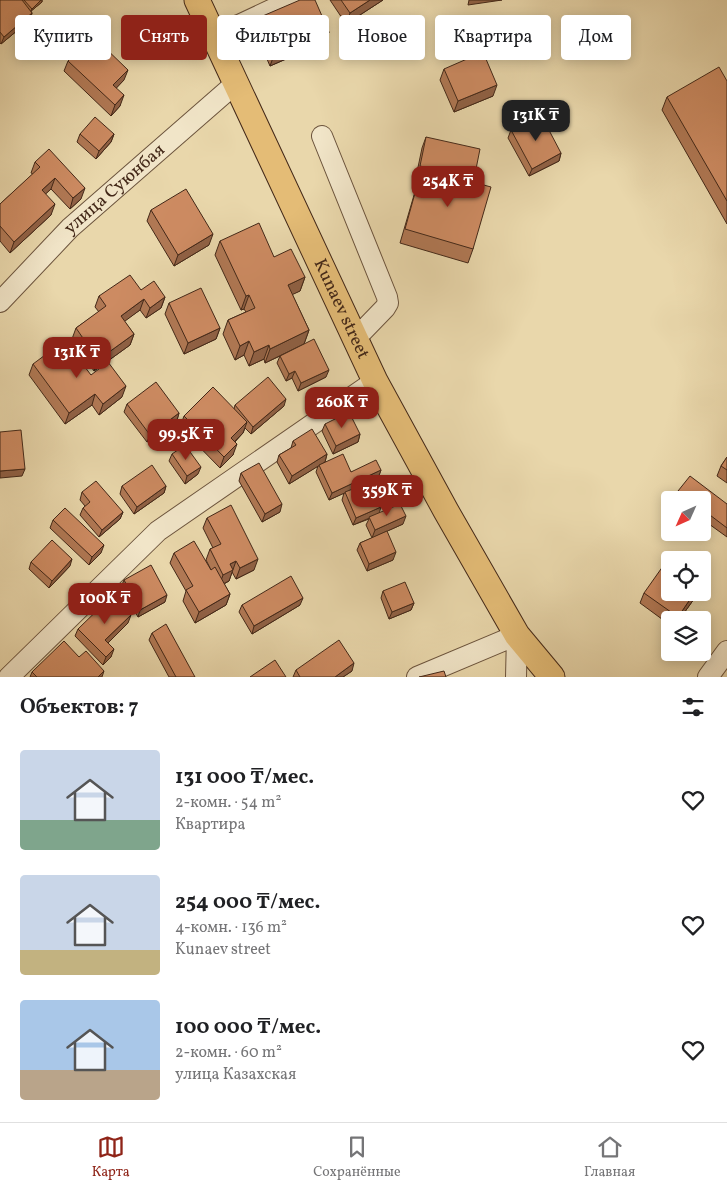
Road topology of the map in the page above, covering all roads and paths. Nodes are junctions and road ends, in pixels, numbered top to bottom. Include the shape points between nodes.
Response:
1 (197, 0) edge
2 (292, 0) edge
3 (213, 36) junction
4 (235, 84) junction
5 (322, 136) dead end
6 (0, 302) edge
7 (355, 339) junction
8 (374, 381) junction
9 (517, 635) junction
10 (727, 651) edge
11 (9, 677) edge
12 (417, 677) edge
13 (516, 677) edge
14 (552, 677) edge
15 (708, 677) edge

1 - 3 main road, Kunaev street
2 - 3 street
3 - 4 main road, Kunaev street
4 - 6 street, улица Суюнбая via 70,228
4 - 7 main road, Kunaev street
5 - 7 street via 388,303
7 - 8 main road, Kunaev street
8 - 9 main road, Kunaev street
8 - 11 street via 158,531
9 - 12 street
9 - 13 street
9 - 14 main road, Kunaev street
10 - 15 street

